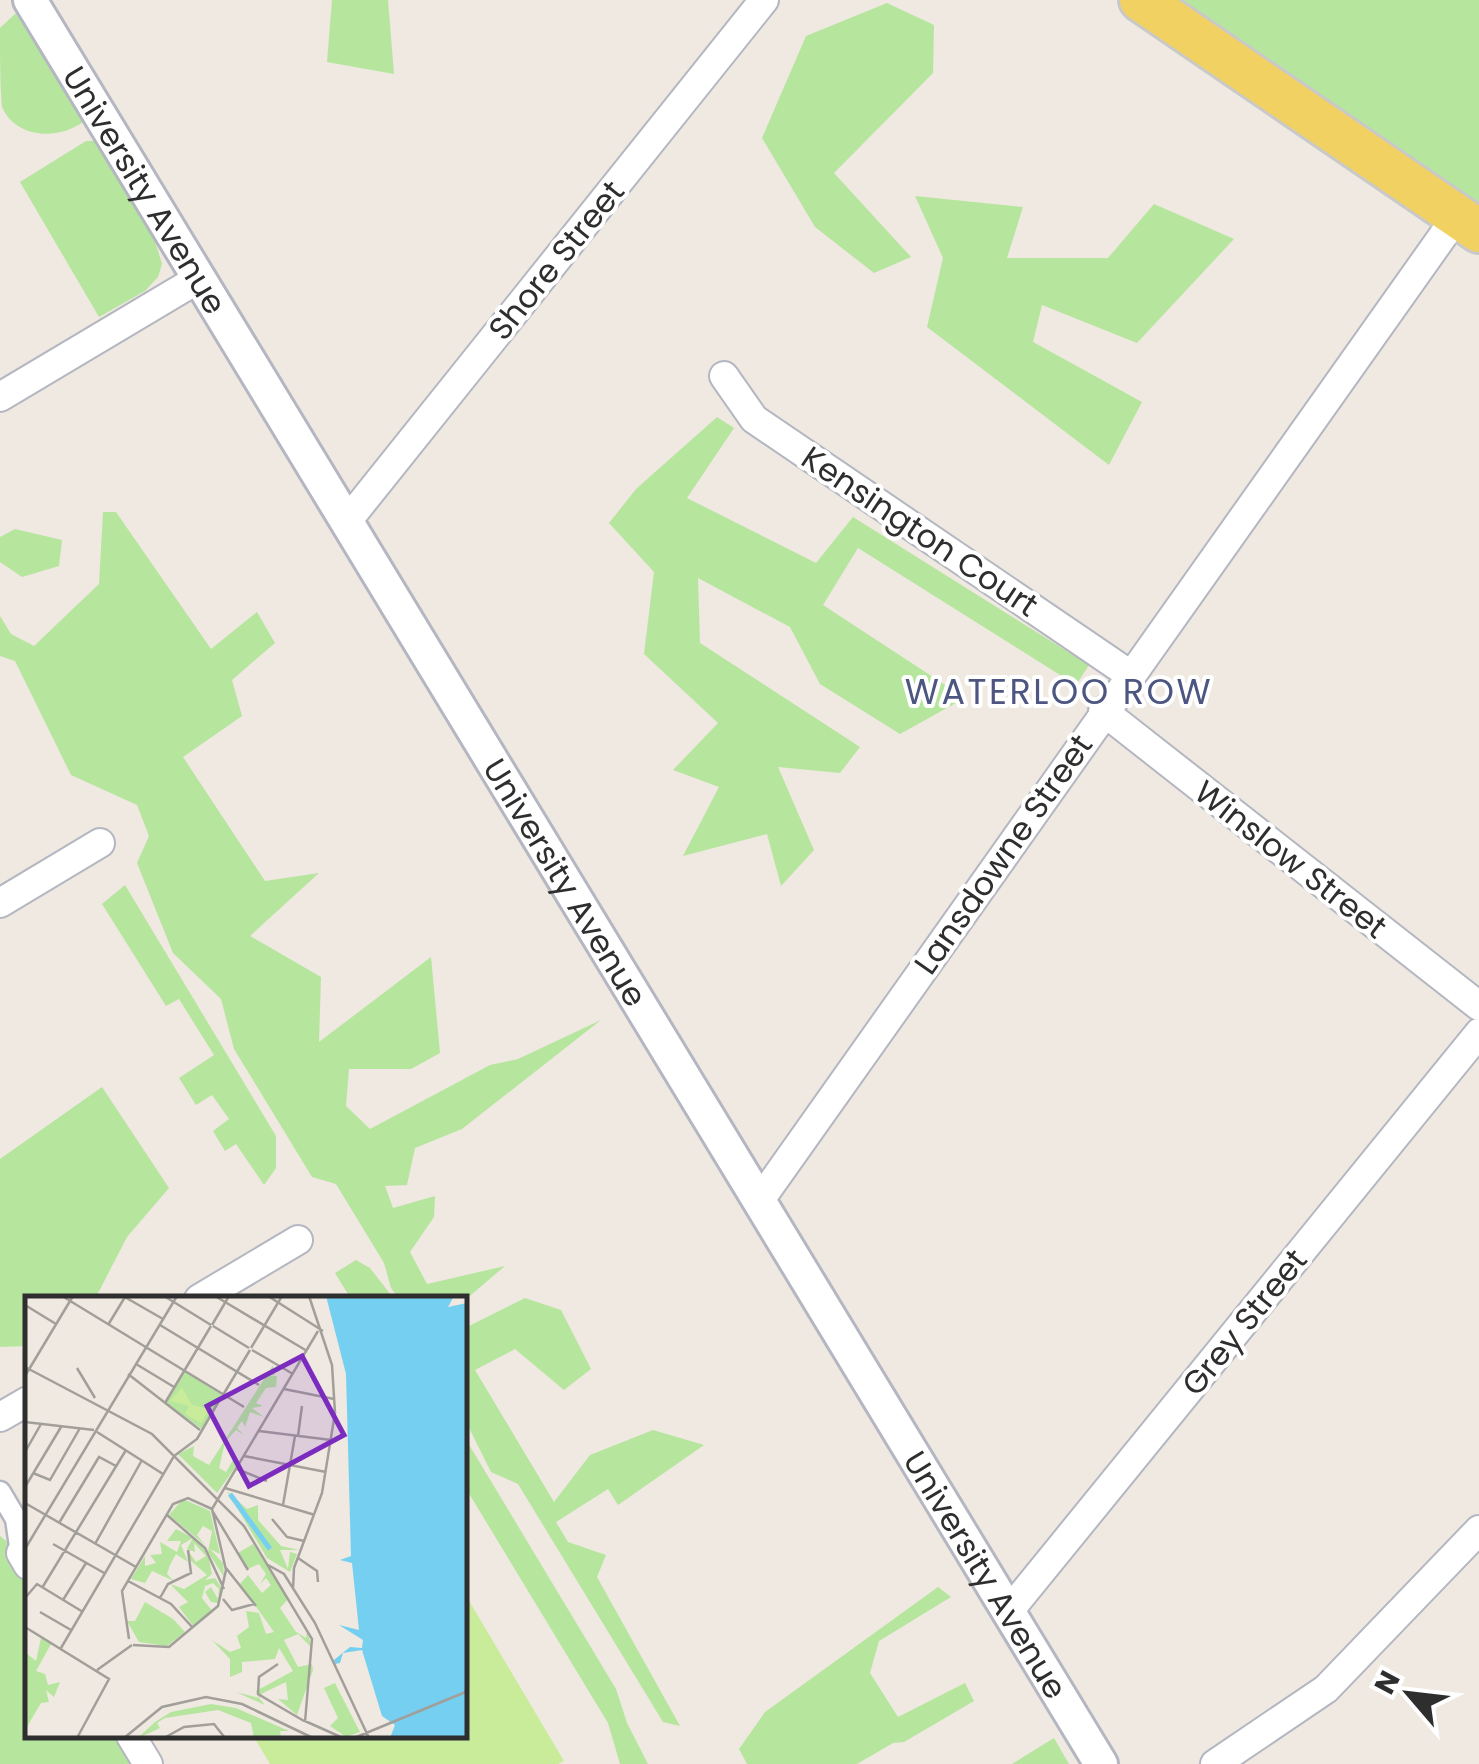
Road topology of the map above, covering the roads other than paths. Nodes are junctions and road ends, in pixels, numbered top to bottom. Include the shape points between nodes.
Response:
1 (30, 0) edge
2 (764, 0) edge
3 (1141, 0) edge
4 (1468, 223) edge
5 (198, 279) junction
6 (724, 376) dead end
7 (0, 397) edge
8 (348, 520) junction
9 (1129, 674) junction
10 (1103, 711) junction
11 (100, 843) dead end
12 (0, 903) edge
13 (1479, 1006) edge
14 (1479, 1033) edge
15 (760, 1200) junction
16 (298, 1240) dead end
17 (204, 1296) edge
18 (25, 1403) edge
19 (0, 1417) edge
20 (0, 1492) edge
21 (1479, 1530) edge
22 (16, 1552) edge
23 (1008, 1611) junction
24 (134, 1739) edge
25 (148, 1764) edge
26 (1101, 1764) edge
27 (1215, 1764) edge

1 - 5 street, University Avenue
2 - 8 street, Shore Street
3 - 4 main road
4 - 9 street, Lansdowne Street
5 - 7 street
5 - 8 street, University Avenue
6 - 9 street, Kensington Court via 754,419
8 - 15 street, University Avenue
9 - 10 street, Lansdowne Street
10 - 13 street, Winslow Street
10 - 15 street, Lansdowne Street
11 - 12 street
14 - 23 street, Grey Street
15 - 23 street, University Avenue
16 - 17 street
18 - 19 street
20 - 22 street via 16,1519
21 - 27 street via 1326,1689
23 - 26 street, University Avenue
24 - 25 street

